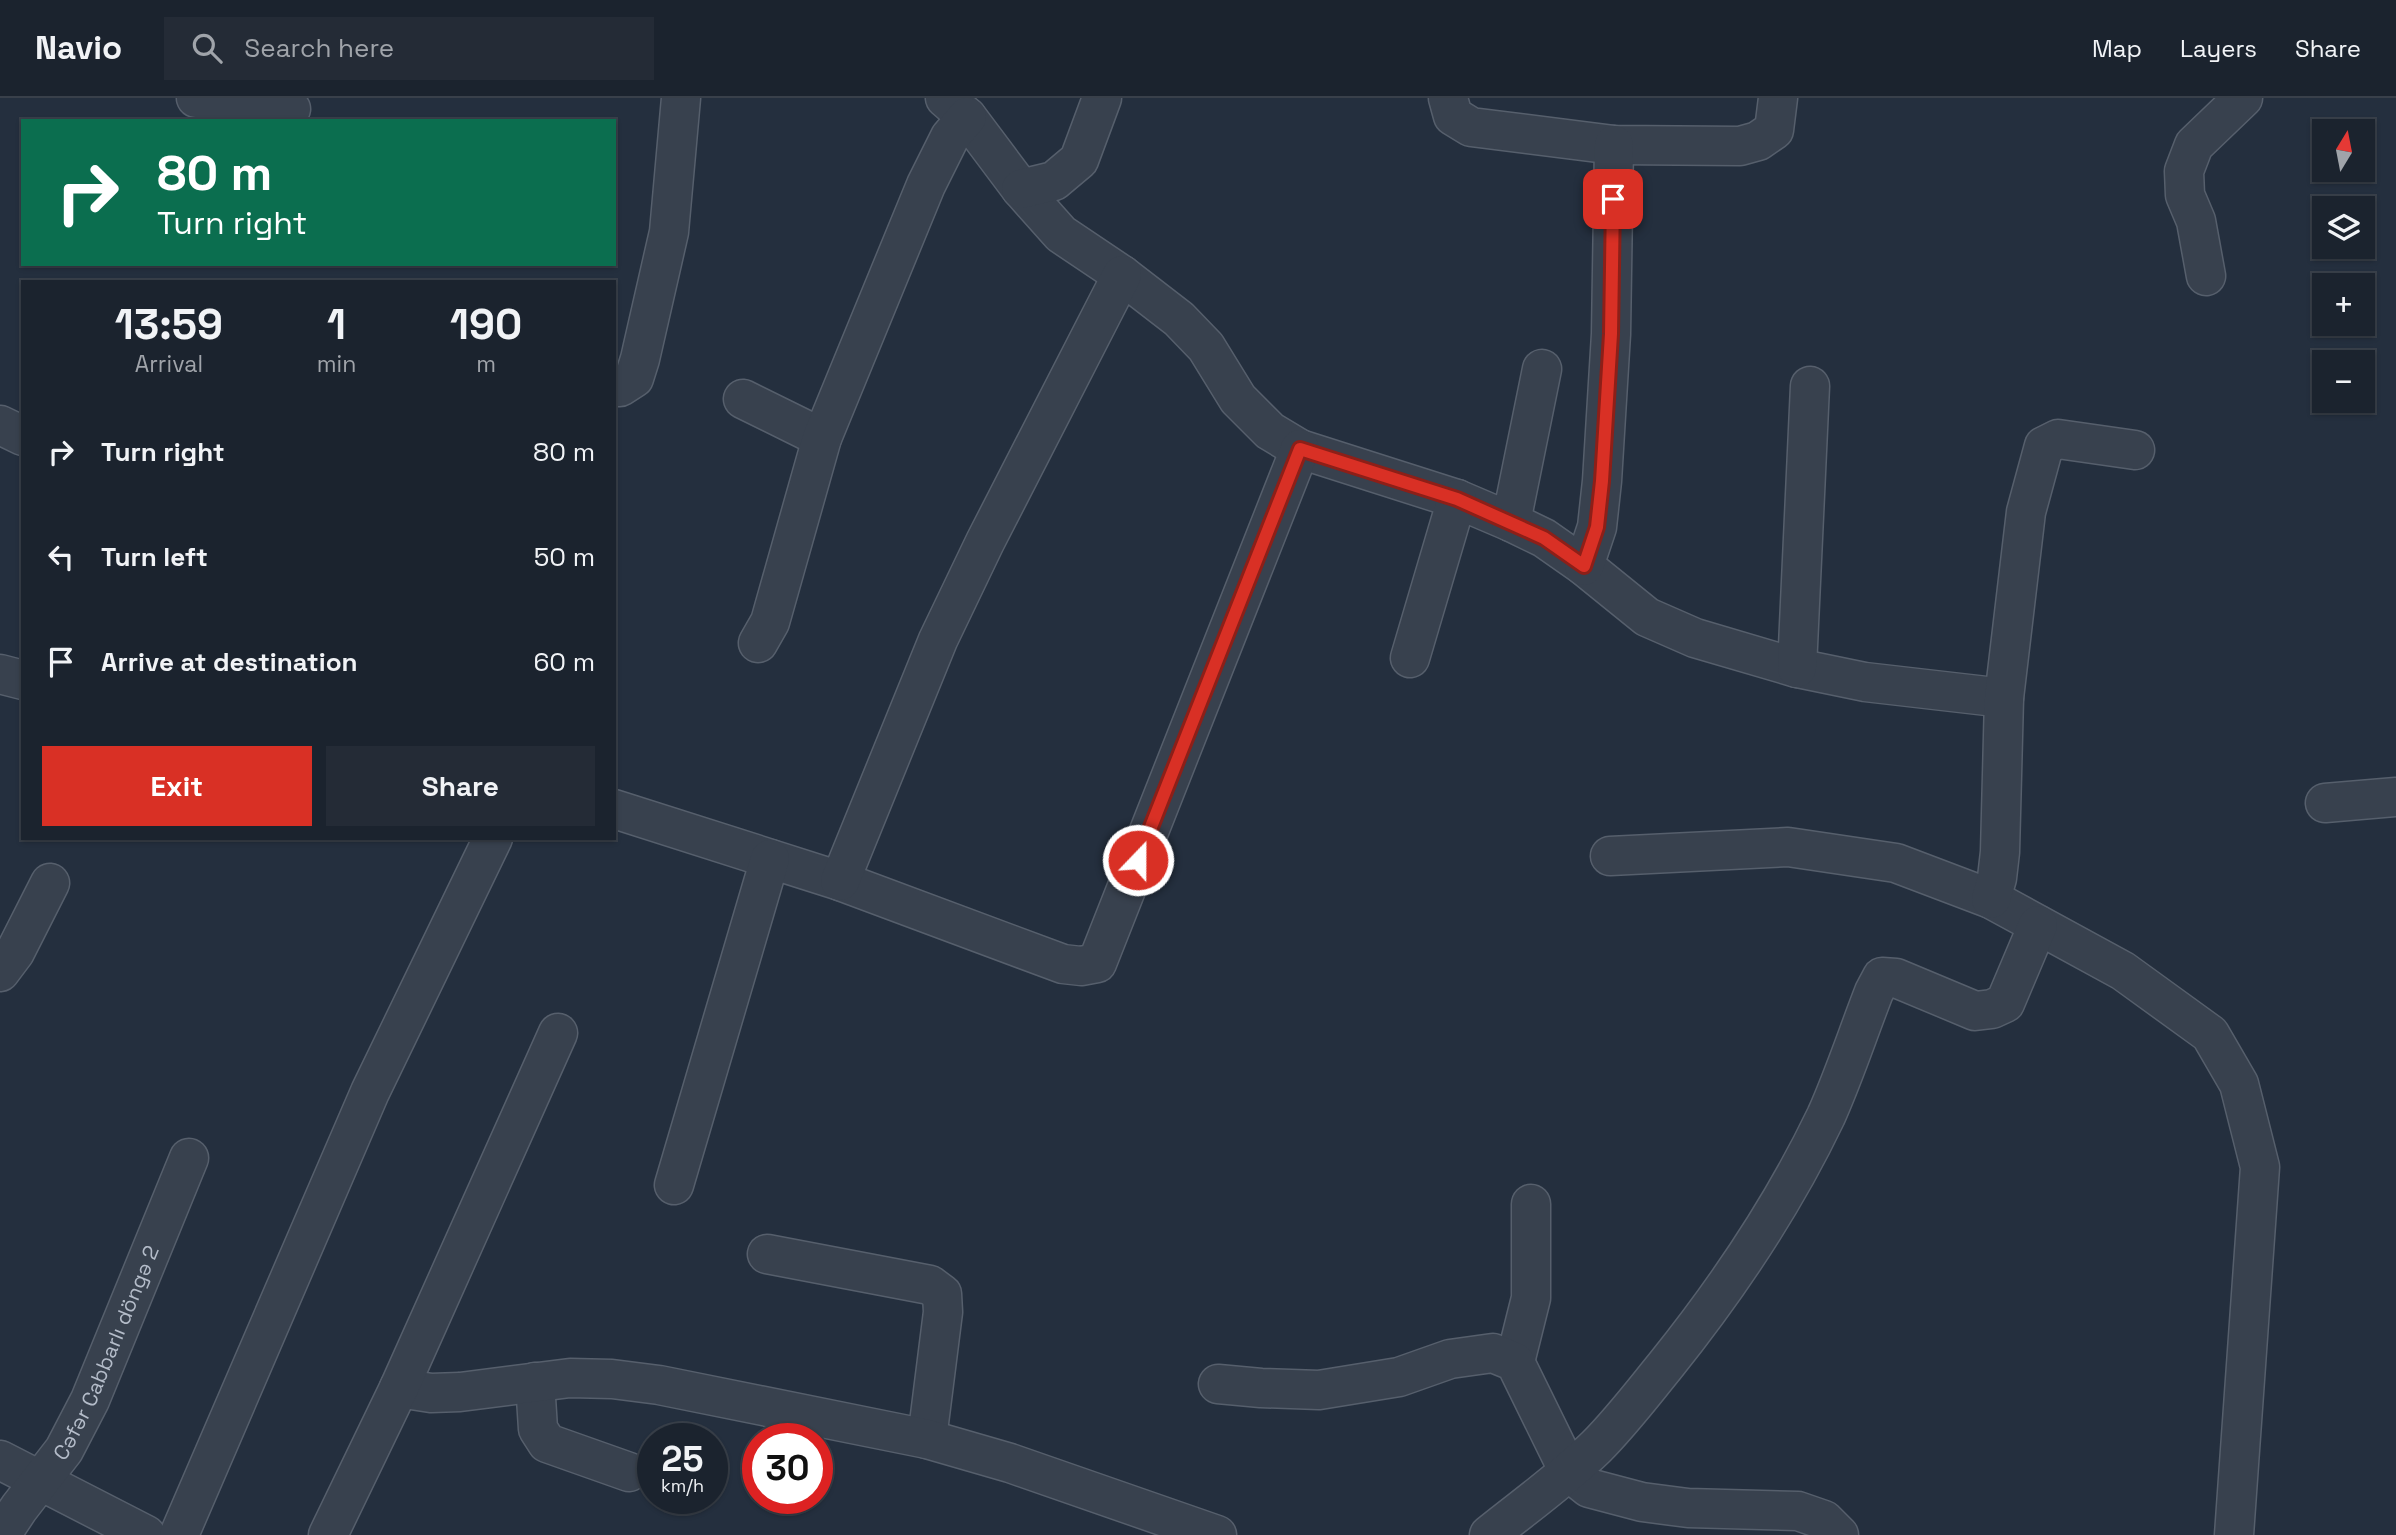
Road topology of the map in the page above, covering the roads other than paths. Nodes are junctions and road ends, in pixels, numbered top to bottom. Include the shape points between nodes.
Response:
1 (196, 98) edge
2 (681, 98) edge
3 (1102, 98) edge
4 (1448, 98) edge
5 (1778, 98) edge
6 (2244, 98) edge
7 (956, 107) edge
8 (290, 109) dead end
9 (1614, 145) junction
10 (1021, 189) junction
11 (1122, 275) junction
12 (2206, 276) dead end
13 (1542, 369) dead end
14 (1810, 386) dead end
15 (616, 387) edge
16 (743, 400) dead end
17 (0, 425) edge
18 (21, 435) edge
19 (822, 438) junction
20 (1300, 449) junction
21 (2136, 450) dead end
22 (1457, 499) junction
23 (1511, 522) junction
24 (1584, 566) junction
25 (758, 643) dead end
26 (1410, 658) dead end
27 (1797, 668) junction
28 (0, 674) edge
29 (21, 679) edge
30 (2004, 698) junction
31 (2396, 797) edge
32 (2325, 803) dead end
33 (616, 810) edge
34 (493, 840) edge
35 (1610, 856) dead end
36 (770, 859) junction
37 (840, 881) junction
38 (50, 883) dead end
39 (1991, 899) junction
40 (2038, 925) junction
41 (0, 972) edge
42 (558, 1033) dead end
43 (189, 1158) dead end
44 (674, 1185) dead end
45 (1531, 1204) dead end
46 (767, 1254) dead end
47 (1515, 1362) junction
48 (535, 1382) junction
49 (1218, 1384) dead end
50 (399, 1388) junction
51 (928, 1440) junction
52 (0, 1460) edge
53 (629, 1472) dead end
54 (1569, 1472) junction
55 (41, 1481) junction
56 (1120, 1520) edge
57 (1, 1535) edge
58 (146, 1535) edge
59 (179, 1535) edge
60 (328, 1535) edge
61 (1217, 1535) edge
62 (1489, 1535) edge
63 (1839, 1535) edge
64 (2234, 1535) edge

1 - 8 street
2 - 15 street via 669,232 635,378
3 - 10 street via 1079,160 1054,180
4 - 9 street via 1453,116 1471,127
5 - 9 street via 1774,130 1758,141 1740,146
6 - 12 street via 2194,145 2184,171 2185,195 2196,221
7 - 10 street
7 - 19 street via 950,137
9 - 24 street via 1611,334 1602,481 1597,527
10 - 11 street via 1061,234
11 - 20 street via 1179,319 1206,347 1238,399 1270,431
11 - 37 street via 938,640
13 - 23 street
14 - 27 street
16 - 19 street
17 - 18 street
19 - 25 street via 770,622
20 - 22 street
20 - 37 street via 1097,963 1063,964
21 - 30 street via 2058,439 2044,446 2026,512
22 - 23 street
22 - 26 street
23 - 24 street
24 - 27 street via 1647,617 1695,638
27 - 30 street via 1865,682
28 - 29 street
30 - 39 street via 2000,852
31 - 32 street
33 - 36 street
34 - 59 street via 370,1092
35 - 39 street via 1788,847 1896,863
36 - 37 street
36 - 44 street
38 - 41 street
39 - 40 street
40 - 54 street via 2005,1003 1992,1009 1975,1011 1896,978 1882,977 1827,1113 1761,1233 1698,1325 1626,1414
40 - 64 street via 2123,971 2210,1034 2239,1084 2260,1167
42 - 50 street
43 - 55 street, Cəfər Cabbarlı döngə 2 via 90,1400 64,1450
45 - 47 street via 1531,1298
46 - 51 street via 930,1285 942,1294
47 - 49 street via 1493,1353 1461,1357 1399,1377 1319,1390
47 - 54 street
48 - 50 street via 460,1392
48 - 51 street via 612,1379 659,1385
48 - 53 street via 538,1429 547,1443
50 - 60 street
51 - 56 street via 1010,1463
52 - 55 street
54 - 62 street
54 - 63 street via 1589,1488 1642,1502 1798,1511 1824,1520
55 - 57 street, Cəfər Cabbarlı döngə 2
55 - 58 street
56 - 61 street

